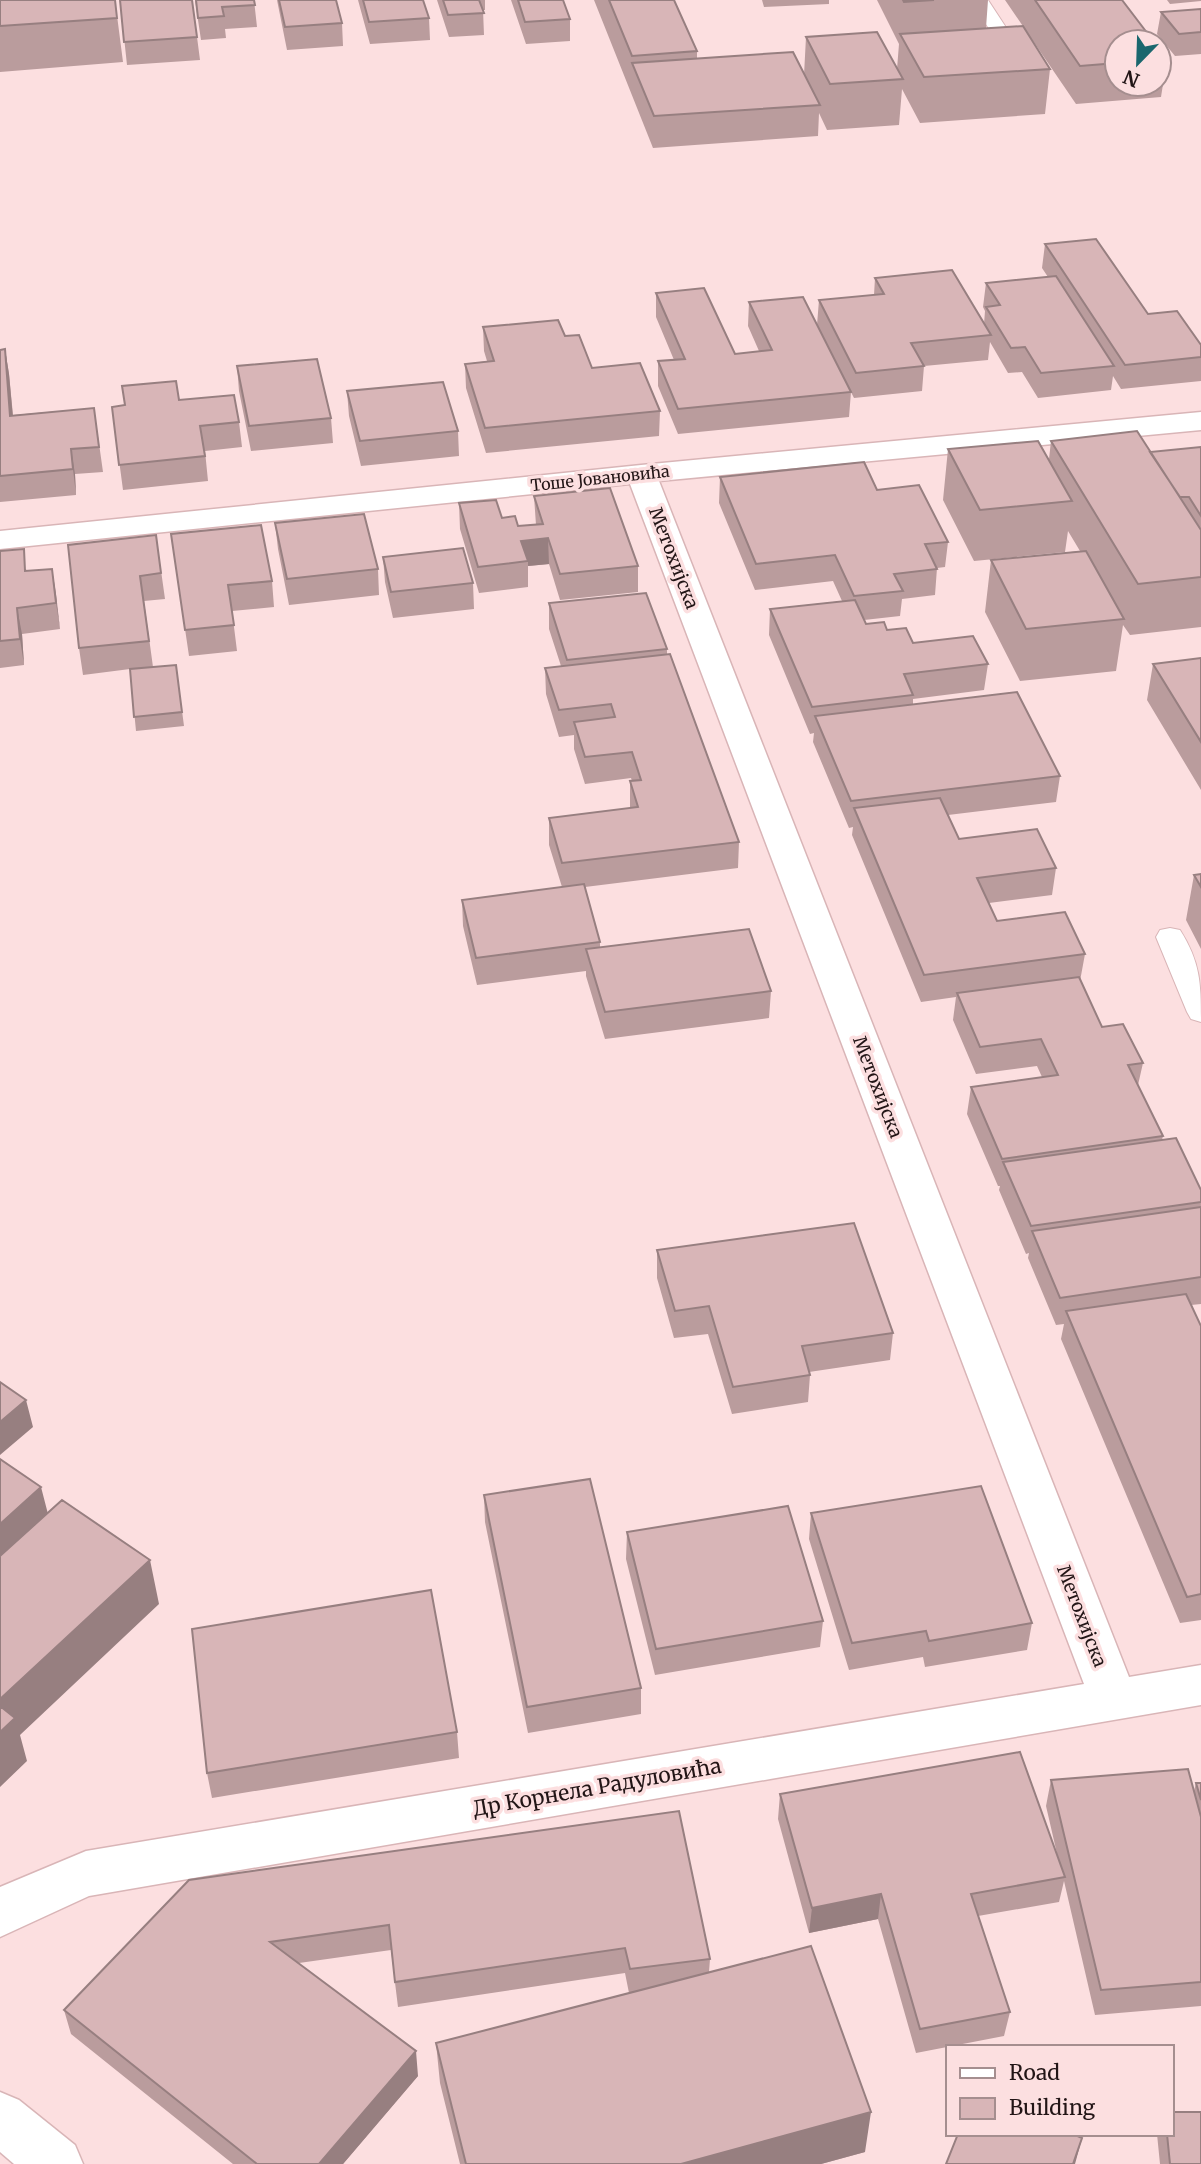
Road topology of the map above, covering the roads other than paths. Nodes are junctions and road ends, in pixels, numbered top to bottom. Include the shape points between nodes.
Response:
1 (979, 0) edge
2 (1024, 69) edge
3 (1201, 421) edge
4 (641, 474) junction
5 (0, 540) edge
6 (1170, 936) dead end
7 (1201, 1012) edge
8 (1201, 1685) edge
9 (1114, 1700) junction
10 (0, 1914) edge
11 (0, 2118) edge
12 (56, 2164) edge

1 - 2 lane
3 - 4 street, Тоше Јовановића
4 - 5 street, Тоше Јовановића
4 - 9 street, Метохијска
6 - 7 lane
8 - 9 street, Др Корнела Радуловића
9 - 10 street, Др Корнела Радуловића via 86,1874
11 - 12 street

